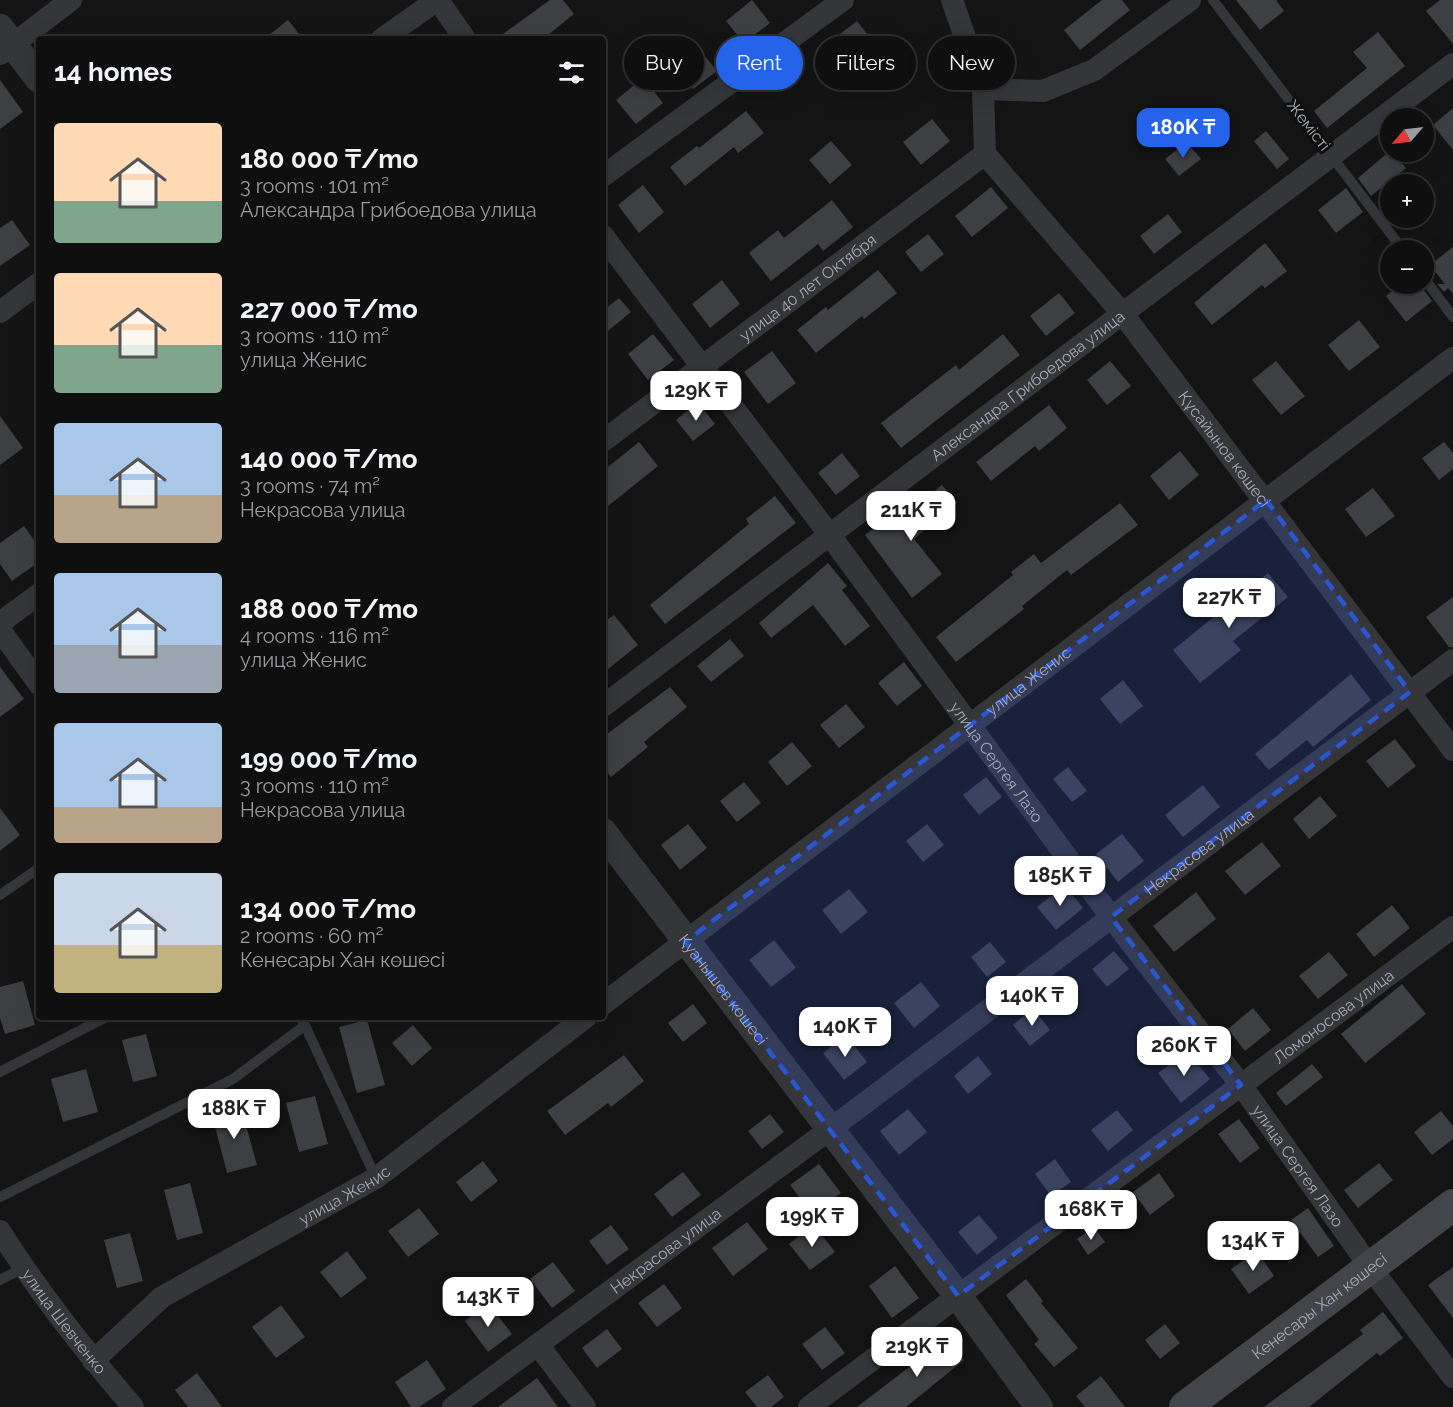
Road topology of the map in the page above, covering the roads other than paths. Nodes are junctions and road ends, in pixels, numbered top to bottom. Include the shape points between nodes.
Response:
1 (71, 0) edge
2 (438, 0) edge
3 (843, 0) edge
4 (952, 0) edge
5 (1190, 0) edge
6 (1213, 0) edge
7 (386, 36) edge
8 (463, 36) edge
9 (965, 36) edge
10 (4, 42) edge
11 (1453, 64) edge
12 (36, 76) edge
13 (983, 90) edge
14 (1013, 90) edge
15 (985, 154) junction
16 (1332, 155) junction
17 (606, 174) edge
18 (606, 240) edge
19 (1396, 240) edge
20 (36, 285) edge
21 (1434, 291) edge
22 (0, 312) edge
23 (1122, 313) junction
24 (1453, 317) edge
25 (1453, 358) edge
26 (703, 367) junction
27 (606, 439) edge
28 (1266, 500) junction
29 (829, 534) junction
30 (36, 596) edge
31 (0, 623) edge
32 (0, 630) edge
33 (1453, 660) edge
34 (36, 680) edge
35 (1410, 692) junction
36 (606, 704) edge
37 (970, 723) junction
38 (1453, 750) edge
39 (606, 836) edge
40 (36, 869) edge
41 (0, 895) edge
42 (1111, 917) junction
43 (1453, 927) edge
44 (685, 942) junction
45 (606, 1002) edge
46 (100, 1020) edge
47 (582, 1020) edge
48 (302, 1022) edge
49 (0, 1072) edge
50 (1241, 1085) junction
51 (829, 1130) junction
52 (376, 1179) junction
53 (0, 1197) edge
54 (1453, 1205) edge
55 (0, 1231) edge
56 (1370, 1267) junction
57 (23, 1268) junction
58 (0, 1280) edge
59 (958, 1296) junction
60 (538, 1345) junction
61 (93, 1360) junction
62 (1453, 1377) edge
63 (133, 1407) edge
64 (453, 1407) edge
65 (585, 1407) edge
66 (809, 1407) edge
67 (1039, 1407) edge
68 (1185, 1407) edge

1 - 10 street
2 - 7 street
2 - 8 street
3 - 17 street
4 - 9 street
5 - 14 street via 1094,70 1043,91
6 - 16 lane, Жемісті
10 - 12 street
11 - 16 street, Александра Грибоедова улица
13 - 15 street
15 - 23 street, Құсайынов көшесі
15 - 26 street, улица 40 лет Октября
16 - 19 lane, Жемісті
16 - 23 street, Александра Грибоедова улица
18 - 26 street, улица Сергея Лазо
20 - 22 street
21 - 24 lane
23 - 28 street, Құсайынов көшесі
23 - 29 street, Александра Грибоедова улица
25 - 28 street, улица Женис
26 - 27 street, улица 40 лет Октября
26 - 29 street, улица Сергея Лазо
28 - 35 street, Құсайынов көшесі
28 - 37 street, улица Женис
29 - 36 street, Александра Грибоедова улица
29 - 37 street, улица Сергея Лазо
30 - 31 street
32 - 34 street
33 - 35 street, Некрасова улица
35 - 38 street, Құсайынов көшесі
35 - 42 street, Некрасова улица
37 - 42 street, улица Сергея Лазо
37 - 44 street, улица Женис
39 - 44 street, Қуанышев көшесі
40 - 41 lane
42 - 50 street, улица Сергея Лазо
42 - 51 street, Некрасова улица
43 - 50 street, Ломоносова улица
44 - 45 street, улица Женис
44 - 51 street, Қуанышев көшесі
46 - 49 lane
47 - 52 street, улица Женис
48 - 52 lane
48 - 53 lane via 233,1079
50 - 56 street, улица Сергея Лазо
50 - 59 street, Ломоносова улица
51 - 59 street, Қуанышев көшесі
51 - 60 street, Некрасова улица
52 - 61 street, улица Женис via 162,1297
54 - 56 main road, Кенесары Хан көшесі
55 - 57 street, улица Шевченко
56 - 62 street, улица Сергея Лазо
56 - 68 main road, Кенесары Хан көшесі
57 - 58 lane
57 - 61 street, улица Шевченко
59 - 66 street, Ломоносова улица
59 - 67 street, Қуанышев көшесі
60 - 64 street, Некрасова улица
60 - 65 street
61 - 63 street, улица Шевченко

